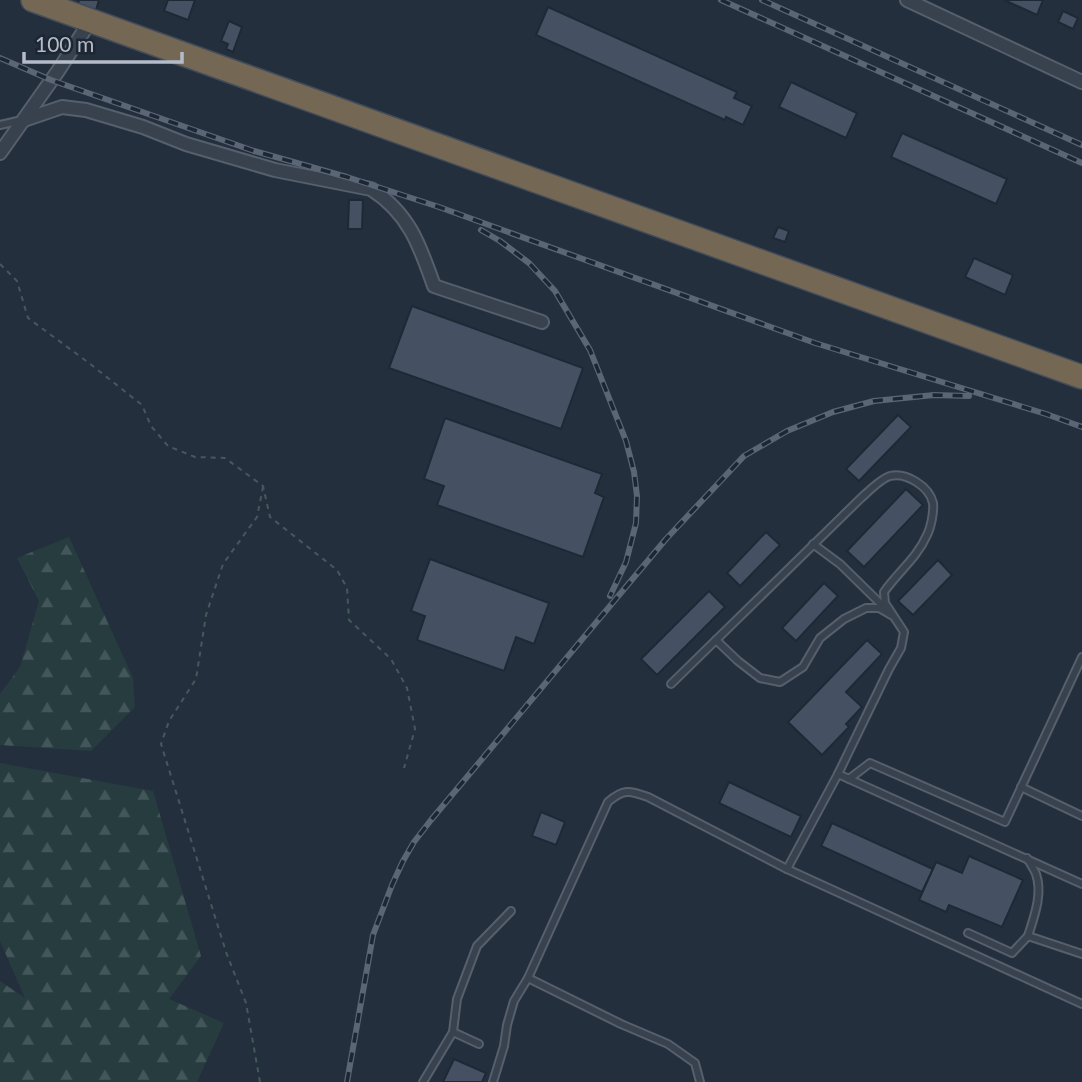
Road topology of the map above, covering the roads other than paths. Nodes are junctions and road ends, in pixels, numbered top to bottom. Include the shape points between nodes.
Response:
1 (33, 0) edge
2 (906, 0) edge
3 (91, 20) junction
4 (1082, 82) edge
5 (24, 120) junction
6 (0, 125) edge
7 (0, 153) edge
8 (542, 322) dead end
9 (1082, 377) edge
10 (813, 544) junction
11 (895, 618) junction
12 (716, 640) junction
13 (1082, 657) edge
14 (671, 684) dead end
15 (838, 774) junction
16 (849, 779) junction
17 (1021, 787) junction
18 (1082, 816) edge
19 (1027, 859) junction
20 (787, 869) junction
21 (1082, 884) edge
22 (511, 911) dead end
23 (968, 933) dead end
24 (1028, 936) junction
25 (1082, 954) edge
26 (528, 978) junction
27 (1082, 1004) edge
28 (453, 1032) junction
29 (479, 1044) dead end
30 (424, 1082) edge
31 (493, 1082) edge
32 (700, 1082) edge

1 - 3 highway
2 - 4 street
3 - 5 street
3 - 9 highway
5 - 6 lane
5 - 7 street
5 - 8 street via 62,107 86,110 275,170 371,189 404,217 434,286
10 - 11 lane
10 - 11 lane via 888,476 905,475 923,487 933,501 928,534 884,592
10 - 12 lane
11 - 12 lane via 879,608 866,608 844,619 820,638 803,667 780,682 760,678
11 - 15 lane via 904,632 901,648
12 - 14 lane
13 - 17 lane
15 - 16 lane
15 - 20 lane
16 - 17 lane via 870,763 1005,822
16 - 19 lane
17 - 18 lane
19 - 21 lane
19 - 24 lane via 1039,892
20 - 26 lane via 648,797 618,793 608,802
20 - 27 lane
22 - 28 lane via 477,946 457,999
23 - 24 lane via 1012,953
24 - 25 lane
26 - 31 lane via 514,1001
26 - 32 lane via 668,1044 695,1063
28 - 29 lane
28 - 30 lane

